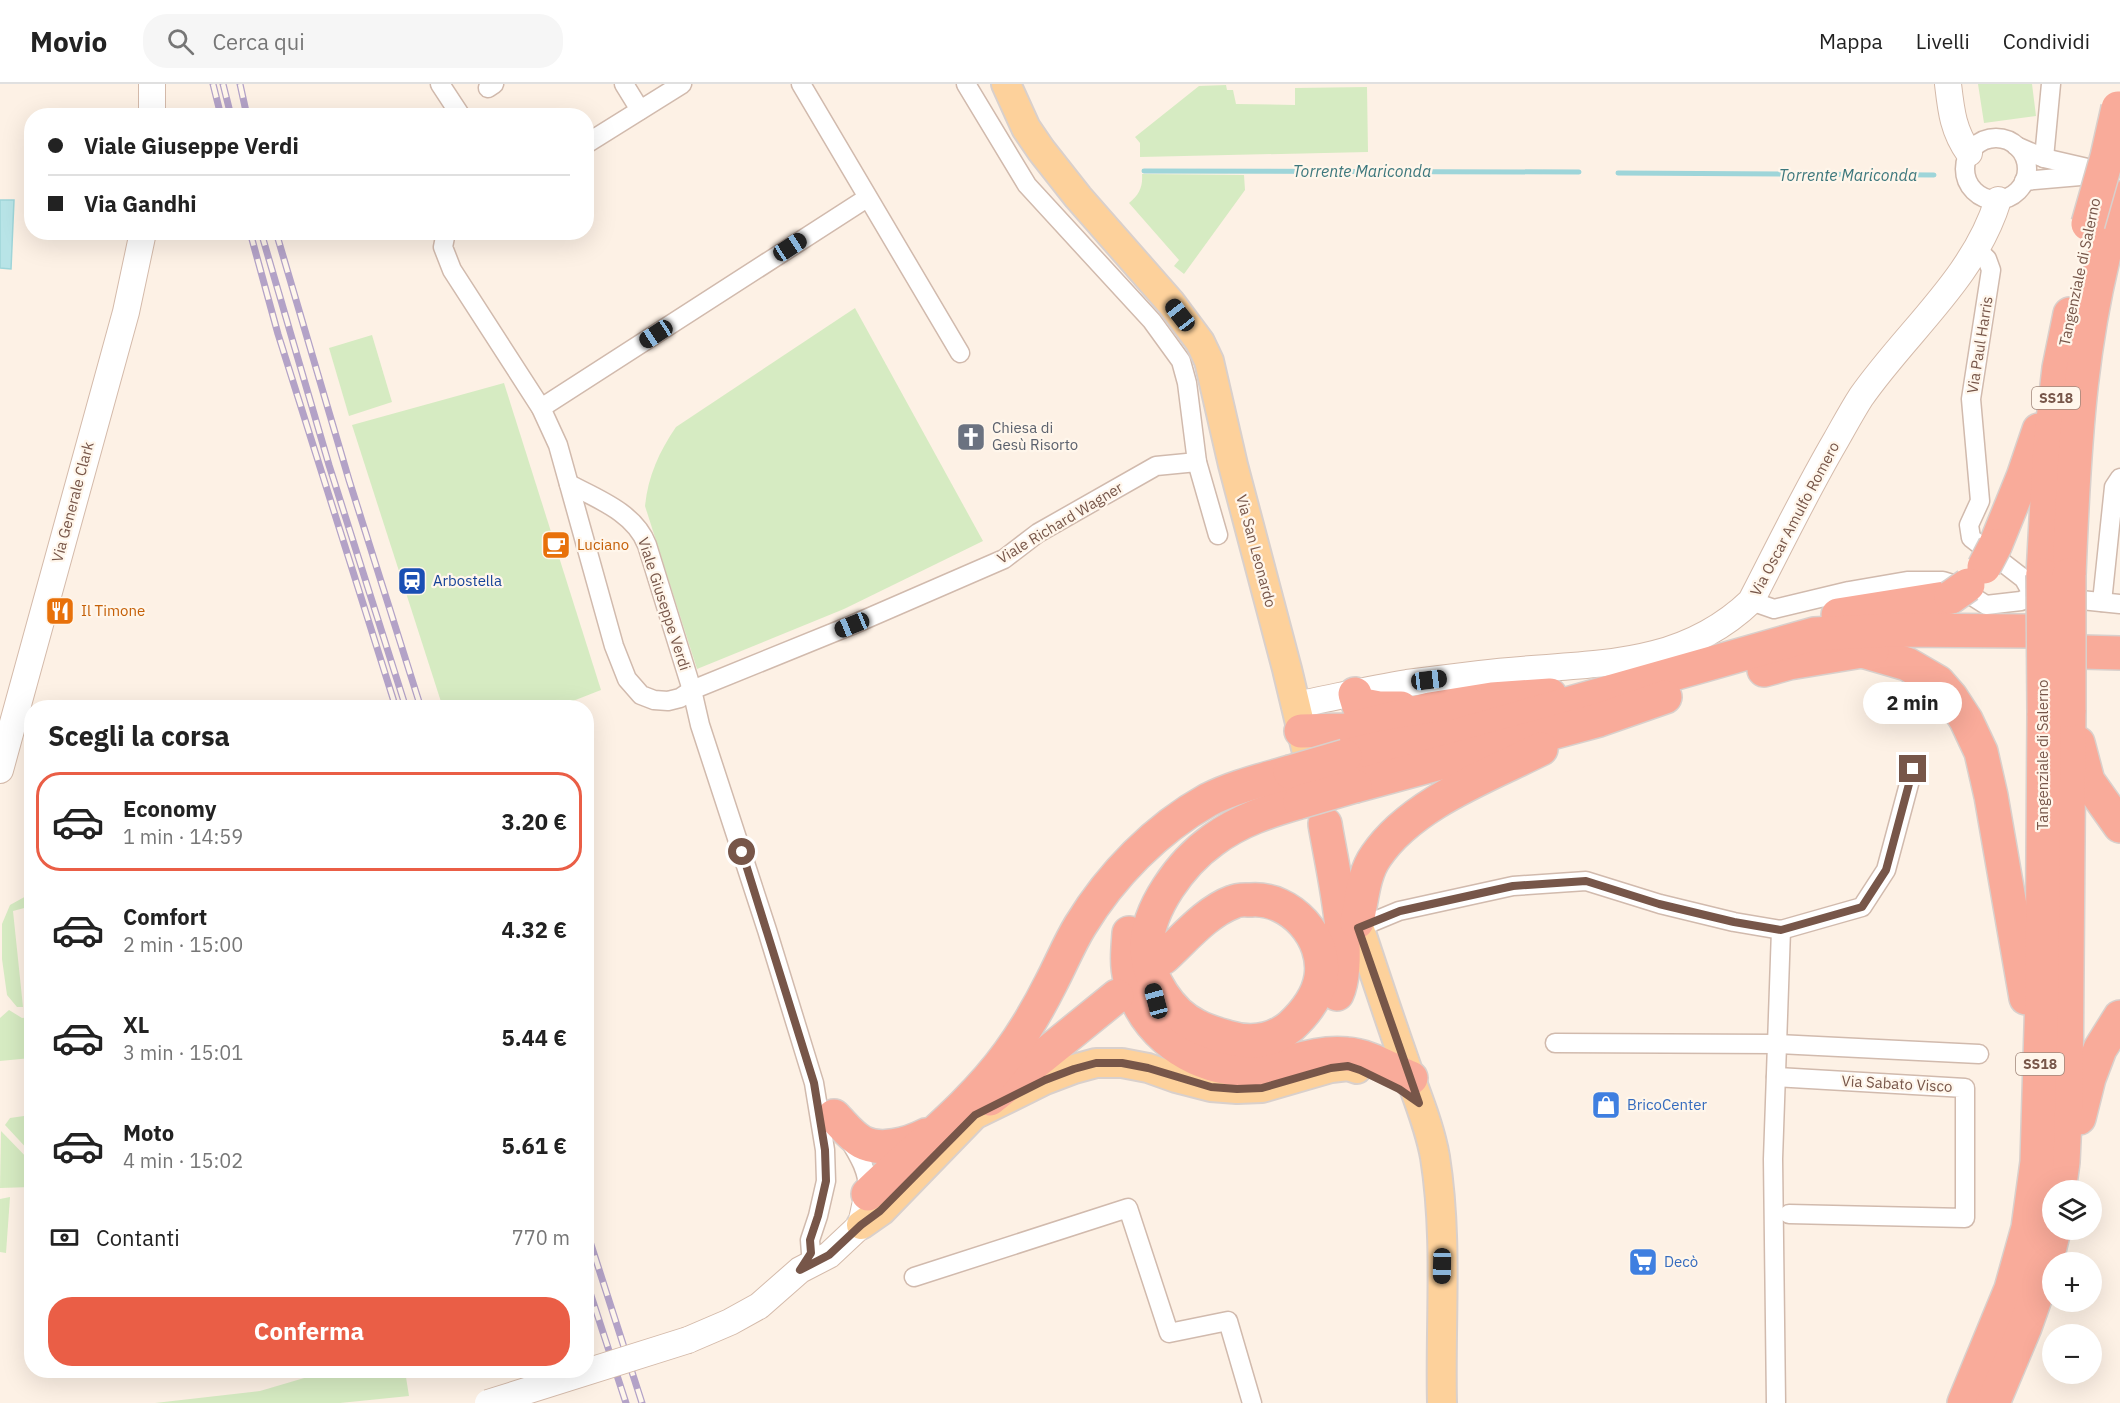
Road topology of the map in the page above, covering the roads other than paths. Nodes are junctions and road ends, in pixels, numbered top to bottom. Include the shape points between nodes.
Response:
1 (152, 84) edge
2 (440, 84) edge
3 (624, 84) edge
4 (682, 84) edge
5 (801, 84) edge
6 (966, 84) edge
7 (1948, 84) edge
8 (2051, 84) edge
9 (1006, 88) edge
10 (2119, 105) edge
11 (152, 108) edge
12 (456, 108) edge
13 (640, 110) junction
14 (594, 139) edge
15 (2016, 146) junction
16 (1970, 153) junction
17 (2044, 158) junction
18 (2024, 181) junction
19 (867, 198) junction
20 (2110, 198) edge
21 (1998, 200) junction
22 (141, 240) edge
23 (444, 240) edge
24 (1977, 249) junction
25 (960, 353) dead end
26 (2059, 368) junction
27 (541, 408) junction
28 (1197, 462) junction
29 (2120, 478) edge
30 (569, 484) junction
31 (1218, 535) dead end
32 (2048, 581) junction
33 (1751, 601) junction
34 (2111, 603) edge
35 (2120, 632) edge
36 (1862, 651) junction
37 (2120, 653) edge
38 (1740, 654) junction
39 (1288, 674) junction
40 (692, 690) junction
41 (1347, 695) junction
42 (1601, 706) junction
43 (1430, 709) junction
44 (2056, 711) junction
45 (1298, 718) junction
46 (1913, 769) dead end
47 (0, 770) edge
48 (1349, 770) junction
49 (1295, 785) junction
50 (1325, 825) junction
51 (2120, 826) edge
52 (1358, 925) junction
53 (1781, 930) junction
54 (1156, 962) junction
55 (1117, 996) dead end
56 (2120, 1017) edge
57 (1555, 1042) dead end
58 (1777, 1044) junction
59 (1978, 1054) dead end
60 (1414, 1075) junction
61 (1776, 1077) junction
62 (814, 1083) junction
63 (2040, 1096) junction
64 (975, 1115) junction
65 (834, 1116) junction
66 (938, 1128) junction
67 (2061, 1180) edge
68 (2069, 1180) edge
69 (864, 1209) junction
70 (1789, 1214) dead end
71 (806, 1262) junction
72 (914, 1277) dead end
73 (2042, 1278) edge
74 (594, 1370) edge
75 (567, 1378) edge
76 (488, 1403) edge
77 (1252, 1403) edge
78 (1442, 1403) edge
79 (1776, 1403) edge
80 (1964, 1403) edge
81 (1993, 1403) edge

1 - 11 street
2 - 12 street
3 - 13 street
4 - 13 street
5 - 19 street
6 - 28 street via 1027,185 1146,314 1181,361
7 - 16 street via 1952,119
8 - 17 street
9 - 39 main road, Via San Leonardo via 1026,128 1078,197 1172,303 1200,342 1209,361
10 - 20 highway, Tangenziale di Salerno / SS18, bridge via 2107,157
13 - 14 street
15 - 16 street via 2000,138 1991,139
15 - 17 street
15 - 18 street via 2026,162
16 - 21 street via 1966,162 1967,181 1980,196
17 - 20 street
18 - 20 street
18 - 21 street via 2014,194
19 - 25 street
19 - 27 street
20 - 26 highway, Tangenziale di Salerno / SS18
20 - 32 highway, Tangenziale di Salerno / SS18 via 2088,330 2074,454
21 - 24 street, Via Oscar Amulfo Romero via 1992,222
22 - 47 street, Via Generale Clark via 126,312
23 - 27 street, Viale Giuseppe Verdi via 443,247 452,270
24 - 32 street, Via Paul Harris via 1988,259 1991,270 1971,399 1980,501 1969,525 1971,538 2024,579
24 - 33 street, Via Oscar Amulfo Romero via 1862,397 1810,484
26 - 32 highway, Tangenziale di Salerno / SS18 via 2049,446
26 - 38 highway via 2023,477 1975,574 1787,629
27 - 30 street, Viale Giuseppe Verdi via 558,445
28 - 31 street
28 - 40 street, Viale Richard Wagner via 1156,466 1038,533 1004,559
29 - 34 street via 2114,488
30 - 40 street, Viale Giuseppe Verdi via 624,515 643,533
30 - 40 street, Viale Giuseppe Verdi via 614,646 627,679 641,695 654,700 680,699
32 - 33 street via 2021,600 1986,605 1943,581 1907,581 1774,609
32 - 34 street
32 - 44 highway, Tangenziale di Salerno / SS18, bridge
33 - 41 street, Via Oscar Amulfo Romero via 1708,634 1675,649 1609,664 1500,671
35 - 37 highway via 2083,642
36 - 38 highway via 2028,641 1892,630 1814,634
36 - 42 highway via 1789,663 1659,699
36 - 63 highway via 1907,664 1938,682 1956,704 1981,752 2030,1015
38 - 42 highway
39 - 41 street via 1316,690
39 - 45 main road, Via San Leonardo
40 - 62 street, Viale Giuseppe Verdi
41 - 43 highway via 1358,704 1379,708
41 - 45 street, Via Oscar Amulfo Romero
42 - 43 highway via 1492,699
42 - 48 highway
42 - 48 highway via 1383,747
42 - 52 highway via 1412,818 1376,856 1366,877
43 - 45 highway via 1346,730
44 - 51 highway via 2088,781
44 - 63 highway, Tangenziale di Salerno / SS18
44 - 67 highway, Tangenziale di Salerno / SS18 via 2066,1098
45 - 50 main road, Via San Leonardo
46 - 53 street via 1886,870 1862,907
48 - 49 highway, bridge
49 - 54 highway via 1212,841 1177,875 1161,899 1150,927 1147,948
49 - 60 highway via 1267,791 1225,809 1179,845 1157,869 1139,900 1129,932 1129,978 1140,1007 1150,1023 1180,1050 1218,1066 1261,1069 1315,1055 1350,1054
49 - 66 highway via 1243,786 1210,799 1142,850 1111,882 1080,927 1008,1054 982,1086
50 - 52 main road, Via San Leonardo
50 - 54 highway via 1344,945 1343,966 1340,988 1330,1008 1303,1040 1288,1049 1246,1058 1198,1046 1178,1033 1156,1001
52 - 53 street via 1400,911 1513,886 1586,881 1659,904
52 - 60 main road, Via San Leonardo
53 - 58 street
54 - 54 highway via 1214,912 1235,900 1257,899 1292,911 1305,924 1321,955 1321,977 1314,1000 1284,1032 1264,1041 1237,1040 1196,1026 1180,1015 1158,987
55 - 64 highway via 998,1091
56 - 68 highway via 2100,1049 2089,1078
57 - 58 street
58 - 59 street
58 - 61 street
60 - 64 main road via 1399,1089 1348,1066 1262,1088 1237,1089 1211,1087 1131,1064 1104,1063 1045,1080
60 - 78 main road, Via San Leonardo via 1441,1153
61 - 70 street, Via Sabato Visco via 1965,1088 1965,1218
61 - 79 street
62 - 65 street, Viale Giuseppe Verdi
62 - 71 street, Viale Giuseppe Verdi via 826,1181
63 - 80 highway, Tangenziale di Salerno / SS18 via 2028,1228 2011,1289
64 - 69 main road via 880,1211
65 - 66 highway via 850,1134 870,1145 908,1143
65 - 69 street, Viale Giuseppe Verdi via 869,1182
66 - 69 highway
69 - 71 street via 818,1244
71 - 74 street, bridge via 759,1306 730,1322 688,1340
72 - 77 street via 1128,1208 1169,1333 1228,1321
73 - 81 highway
75 - 76 street, bridge

